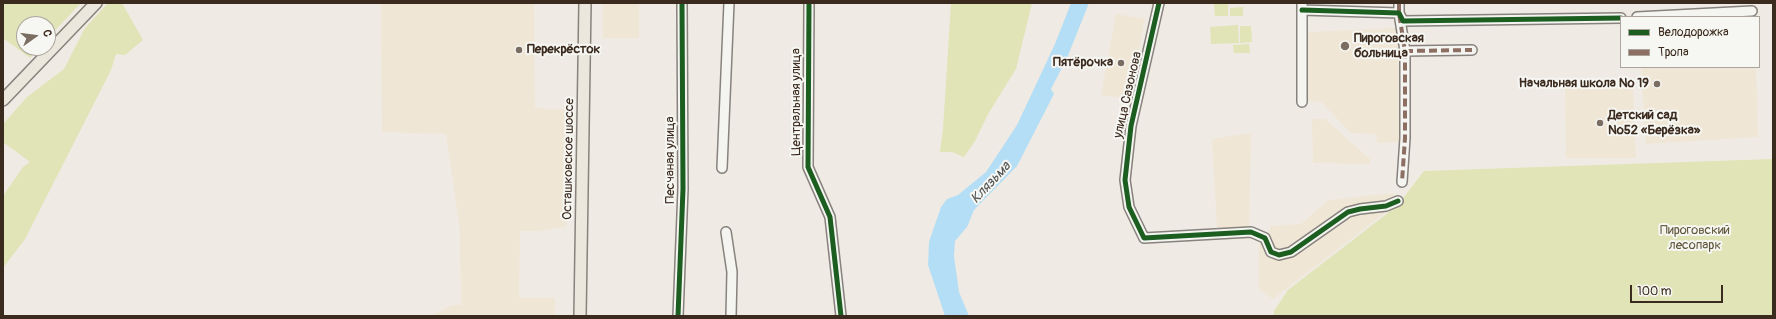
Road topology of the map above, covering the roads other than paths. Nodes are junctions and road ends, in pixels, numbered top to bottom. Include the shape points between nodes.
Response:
1 (96, 3) edge
2 (585, 3) edge
3 (682, 3) edge
4 (729, 3) edge
5 (809, 3) edge
6 (1159, 3) edge
7 (1399, 3) edge
8 (1302, 7) edge
9 (1752, 11) dead end
10 (1399, 13) junction
11 (1656, 16) edge
12 (1620, 18) edge
13 (1472, 50) dead end
14 (1405, 51) junction
15 (3, 100) edge
16 (1302, 102) dead end
17 (722, 168) dead end
18 (1402, 182) dead end
19 (1398, 201) dead end
20 (726, 232) dead end
21 (580, 316) edge
22 (678, 316) edge
23 (731, 316) edge
24 (842, 316) edge

1 - 15 main road
2 - 21 main road, Осташковское шоссе
3 - 22 street, Песчаная улица via 683,189
4 - 17 street
5 - 24 street, Центральная улица via 808,167 830,217
6 - 19 street, улица Сазонова via 1131,126 1125,180 1129,207 1144,238 1251,232 1265,238 1271,252 1279,255 1291,252 1348,212 1386,206
7 - 10 street
8 - 10 street
8 - 16 street
9 - 11 street
10 - 12 street via 1403,21
10 - 14 street
13 - 14 street
14 - 18 street
20 - 23 street via 732,272

